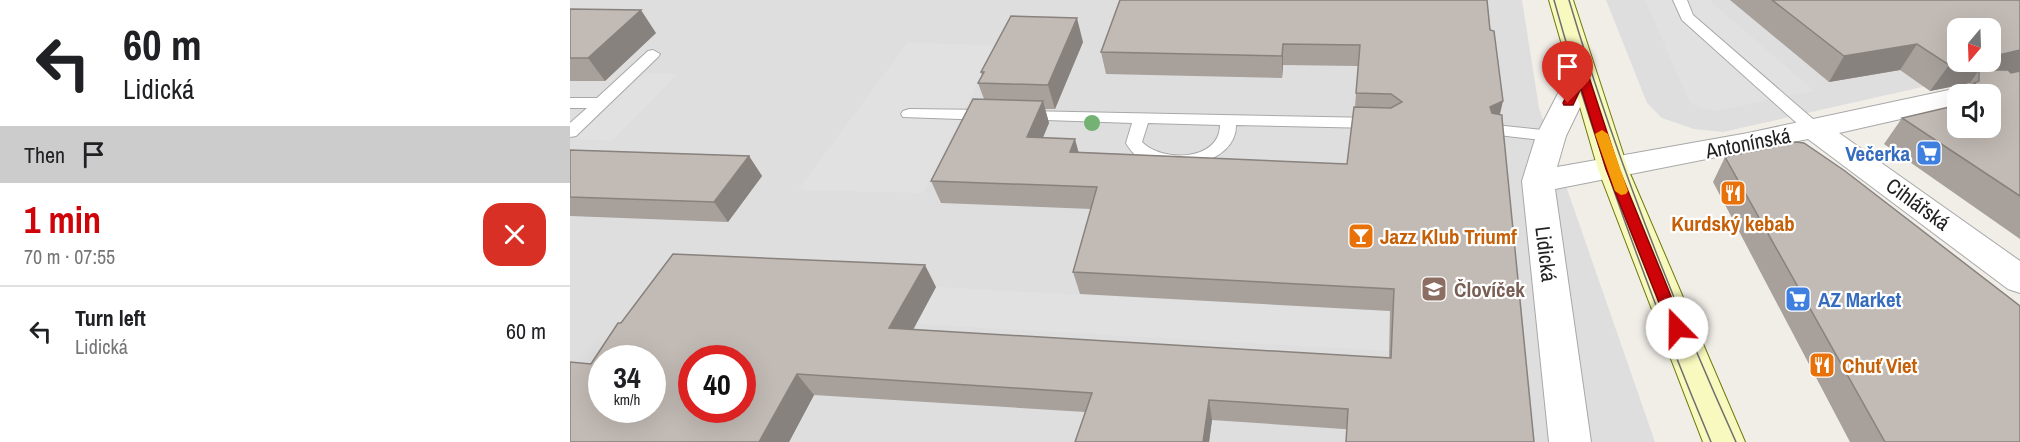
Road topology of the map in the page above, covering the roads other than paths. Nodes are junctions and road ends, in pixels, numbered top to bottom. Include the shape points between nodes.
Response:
1 (1562, 0) edge
2 (1680, 0) edge
3 (653, 54) dead end
4 (1582, 74) junction
5 (1947, 99) edge
6 (570, 103) edge
7 (600, 104) junction
8 (909, 114) dead end
9 (1141, 118) junction
10 (1228, 120) junction
11 (1389, 123) edge
12 (1495, 130) edge
13 (1815, 130) junction
14 (570, 132) edge
15 (1551, 136) junction
16 (1613, 169) junction
17 (1538, 181) junction
18 (2020, 279) edge
19 (1570, 442) edge
20 (1724, 442) edge

1 - 4 street
2 - 13 lane via 1687,16
3 - 7 lane
4 - 15 street, Lidická
4 - 16 street
5 - 13 street, Antonínská
6 - 7 lane
7 - 14 lane
8 - 9 lane
9 - 10 lane
9 - 10 lane via 1134,143 1145,154 1193,160 1216,151 1226,139
10 - 11 lane
12 - 15 lane
13 - 16 street, Antonínská
13 - 18 street, Cihlářská
15 - 17 street, Lidická
16 - 17 street, Antonínská
16 - 20 street
17 - 19 street, Lidická

